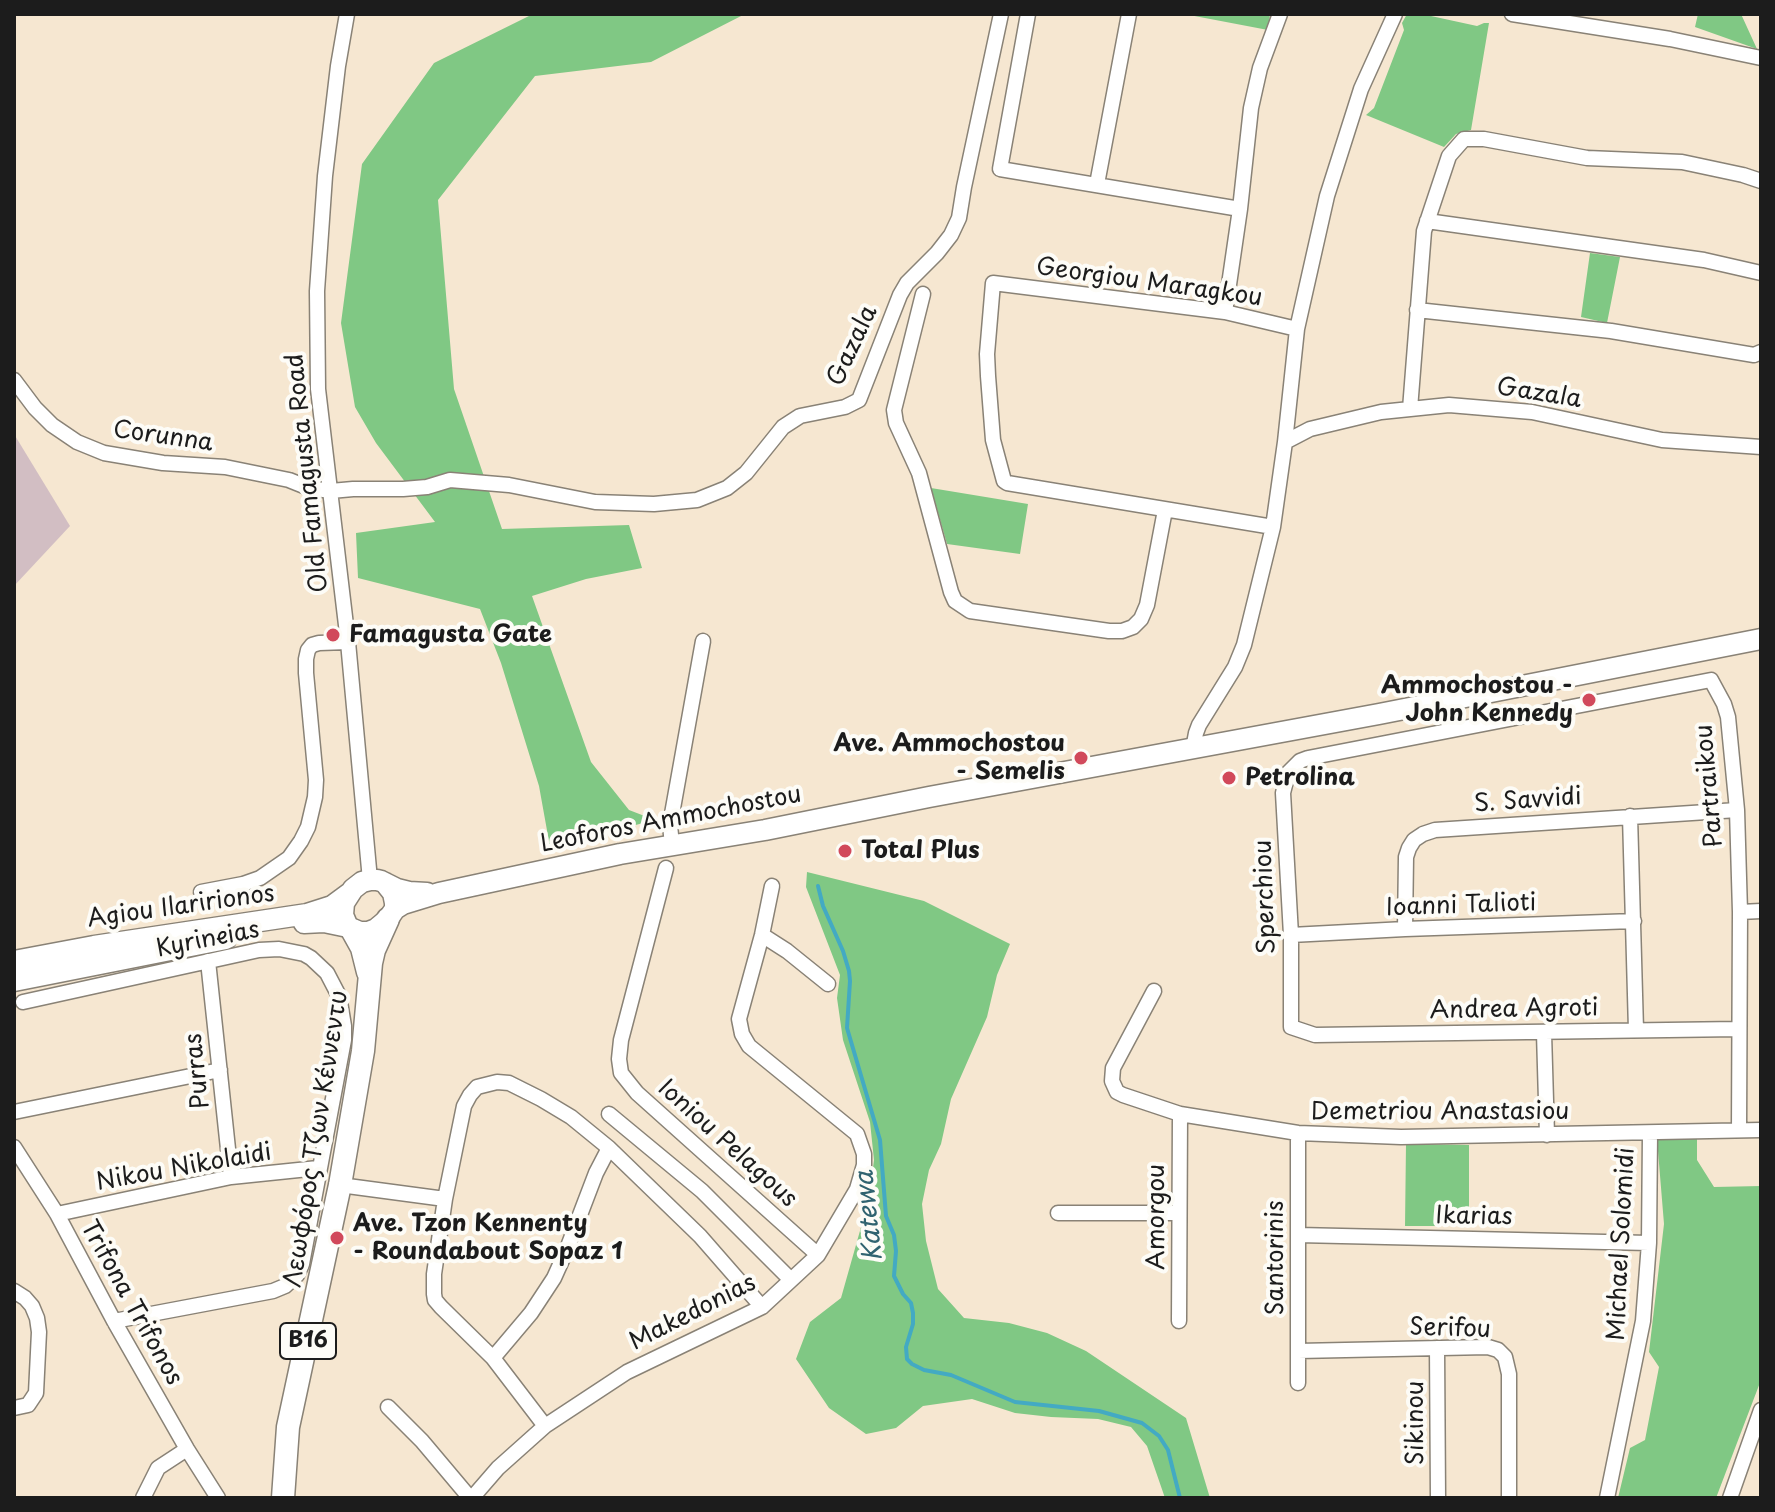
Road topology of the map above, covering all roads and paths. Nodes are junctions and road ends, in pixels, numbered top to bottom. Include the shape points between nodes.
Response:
1 (347, 14) edge
2 (1001, 14) edge
3 (1028, 14) edge
4 (1129, 14) edge
5 (1280, 14) edge
6 (1395, 14) edge
7 (1514, 14) edge
8 (1761, 58) edge
9 (1761, 181) edge
10 (1097, 184) junction
11 (1240, 209) junction
12 (1427, 221) junction
13 (1761, 273) edge
14 (923, 294) dead end
15 (1417, 310) junction
16 (1225, 312) junction
17 (1297, 329) junction
18 (1761, 352) edge
19 (14, 380) edge
20 (1410, 409) junction
21 (1285, 442) junction
22 (1761, 447) edge
23 (331, 491) junction
24 (1165, 510) junction
25 (1273, 527) junction
26 (1761, 639) edge
27 (703, 641) dead end
28 (348, 642) junction
29 (1193, 749) junction
30 (1292, 767) joint
31 (1737, 810) junction
32 (1630, 816) junction
33 (672, 845) junction
34 (666, 868) dead end
35 (378, 881) junction
36 (772, 886) dead end
37 (201, 892) dead end
38 (351, 892) junction
39 (439, 893) junction
40 (1761, 911) edge
41 (1740, 912) junction
42 (392, 914) junction
43 (1634, 921) junction
44 (350, 929) junction
45 (1405, 929) junction
46 (762, 935) junction
47 (1291, 935) junction
48 (14, 961) edge
49 (208, 961) junction
50 (369, 977) junction
51 (14, 981) edge
52 (828, 984) dead end
53 (1154, 991) dead end
54 (23, 1002) dead end
55 (1291, 1027) joint
56 (1738, 1029) junction
57 (1636, 1030) junction
58 (1544, 1033) junction
59 (220, 1070) junction
60 (14, 1112) edge
61 (609, 1114) dead end
62 (1180, 1114) junction
63 (1739, 1130) junction
64 (1761, 1130) edge
65 (1298, 1133) junction
66 (1650, 1134) junction
67 (1547, 1135) junction
68 (14, 1147) edge
69 (609, 1148) junction
70 (318, 1168) junction
71 (231, 1177) junction
72 (340, 1185) junction
73 (445, 1199) junction
74 (1058, 1213) dead end
75 (1179, 1213) junction
76 (57, 1214) junction
77 (1298, 1235) junction
78 (1649, 1243) junction
79 (818, 1255) junction
80 (791, 1280) junction
81 (14, 1291) edge
82 (762, 1307) junction
83 (114, 1321) junction
84 (1179, 1321) dead end
85 (1437, 1348) junction
86 (1298, 1351) junction
87 (493, 1358) junction
88 (1298, 1383) dead end
89 (388, 1407) dead end
90 (15, 1408) edge
91 (1761, 1410) edge
92 (545, 1426) junction
93 (187, 1449) junction
94 (208, 1481) junction
95 (143, 1498) edge
96 (218, 1498) edge
97 (227, 1498) edge
98 (283, 1498) edge
99 (471, 1498) edge
100 (1438, 1498) edge
101 (1509, 1498) edge
102 (1607, 1498) edge
103 (1730, 1498) edge

1 - 23 street, Old Famagusta Road via 325,176 317,291 318,389
2 - 23 street, Gazala via 959,218 900,295 859,400 800,416 783,427 746,473 697,500 595,502 450,480 415,488
3 - 10 street via 1000,169
4 - 10 street
5 - 11 street via 1251,108
6 - 17 street via 1361,89 1327,196
7 - 8 street
9 - 12 street via 1682,162 1587,158 1464,139 1449,156
10 - 11 street
11 - 16 street
12 - 13 street
12 - 15 street
14 - 24 street via 894,410 919,473 955,601 970,611 1109,631 1133,627 1147,605
15 - 18 street
15 - 20 street
16 - 17 street, Georgiou Maragkou
16 - 24 street, Georgiou Maragkou via 993,283 988,376 993,440 1004,481
17 - 21 street
19 - 23 street, Corunna via 52,425 104,453 225,467
20 - 21 street, Gazala via 1310,429
20 - 22 street, Gazala via 1449,405 1532,412 1662,440
21 - 25 street
23 - 28 street, Old Famagusta Road
24 - 25 street
25 - 29 street via 1239,657 1199,725
26 - 29 main road, Leoforos Ammochostou
27 - 33 street via 670,825
28 - 35 street, Old Famagusta Road
28 - 37 street via 319,643 308,650 316,780 301,841 289,858 260,878
29 - 33 main road, Leoforos Ammochostou
30 - 31 street, Partraikou via 1308,758 1711,680 1728,717
30 - 47 street, Sperchiou via 1283,793
31 - 32 street, S. Savvidi
31 - 41 street, Partraikou
32 - 43 street
32 - 45 street, S. Savvidi via 1423,834 1406,857
33 - 39 main road, Leoforos Ammochostou
34 - 79 street, Ioniou Pelagous via 621,1040 621,1073
35 - 38 main road via 357,885
35 - 39 main road, Leoforos Ammochostou via 409,892
35 - 42 main road via 393,893
36 - 46 street
38 - 44 main road via 343,909
38 - 48 main road, Agiou Ilaririonos via 332,906 307,914
39 - 42 main road, Leoforos Ammochostou via 403,904
40 - 41 street
41 - 56 street, Partraikou
42 - 44 main road via 368,932
42 - 50 main road, B16 via 374,950
43 - 45 street, Ioanni Talioti
43 - 57 street
44 - 50 main road, B16 via 362,948
44 - 51 main road, Agiou Ilaririonos via 324,922 287,925
45 - 47 street, Ioanni Talioti
46 - 52 street
46 - 79 street, Makedonias via 739,1019 744,1039 862,1143 864,1165 857,1189
47 - 55 street, Sperchiou
49 - 54 street, Kyrineias
49 - 59 street, Purras
49 - 70 street, Kyrineias via 259,950 293,951 311,958 333,983 344,1040
50 - 72 main road, Λεωφόρος Τζων Κέννεντυ / B16 via 363,1051
53 - 62 street, Demetriou Anastasiou via 1113,1068 1112,1081 1123,1095
55 - 58 street, Andrea Agroti via 1315,1035
56 - 57 street, Andrea Agroti
56 - 63 street, Partraikou
57 - 58 street, Andrea Agroti
58 - 67 street
59 - 60 street
59 - 71 street, Purras
61 - 80 street via 702,1191
62 - 65 street, Demetriou Anastasiou
62 - 75 street, Amorgou
63 - 64 street, Demetriou Anastasiou
63 - 66 street, Demetriou Anastasiou
65 - 67 street, Demetriou Anastasiou
65 - 77 street, Santorinis
66 - 67 street, Demetriou Anastasiou
66 - 78 street, Michael Solomidi
68 - 76 street, Trifona Trifonos
69 - 73 street via 541,1099 504,1082 485,1083 464,1106
69 - 82 street via 700,1236
69 - 87 street via 554,1278
70 - 71 street, Nikou Nikolaidi
70 - 83 street, Kyrineias via 302,1264 285,1286
71 - 76 street, Nikou Nikolaidi
72 - 73 street
72 - 98 main road, Λεωφόρος Τζων Κέννεντυ / B16 via 288,1427
73 - 87 street via 435,1300
74 - 75 street
75 - 84 street, Amorgou
76 - 83 street, Trifona Trifonos
77 - 78 street, Ikarias
77 - 86 street, Santorinis
78 - 102 street, Michael Solomidi via 1643,1321
79 - 80 street, Makedonias
80 - 82 street, Makedonias
81 - 90 street via 32,1306 39,1324 37,1390 28,1405
82 - 92 street, Makedonias via 627,1372
83 - 93 street, Trifona Trifonos
85 - 86 street, Serifou
85 - 100 street, Sikinou
85 - 101 street, Serifou via 1488,1347 1505,1357
86 - 88 street, Santorinis
87 - 92 street
89 - 99 street
91 - 103 street
92 - 99 street, Makedonias
93 - 94 street, Trifona Trifonos
93 - 95 street via 158,1468
94 - 96 street, Trifona Trifonos
94 - 97 street, Trifona Trifonos

